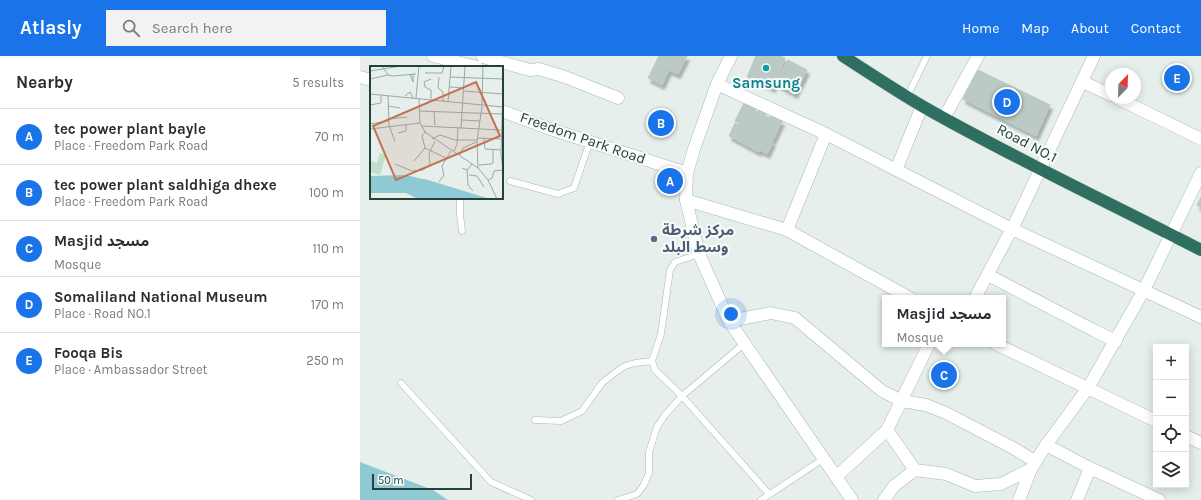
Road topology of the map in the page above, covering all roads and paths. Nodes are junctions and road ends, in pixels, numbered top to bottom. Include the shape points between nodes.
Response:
1 (433, 56) edge
2 (731, 56) edge
3 (843, 56) edge
4 (927, 56) edge
5 (978, 56) edge
6 (1093, 57) edge
7 (481, 62) edge
8 (360, 77) edge
9 (370, 80) edge
10 (1083, 82) junction
11 (717, 84) junction
12 (1105, 92) edge
13 (907, 97) junction
14 (618, 98) dead end
15 (1129, 104) edge
16 (922, 106) junction
17 (503, 111) edge
18 (944, 118) junction
19 (826, 134) junction
20 (1201, 139) edge
21 (590, 142) junction
22 (1040, 169) junction
23 (896, 170) junction
24 (687, 173) junction
25 (1201, 173) edge
26 (510, 181) dead end
27 (460, 199) edge
28 (686, 200) junction
29 (787, 230) junction
30 (1012, 230) junction
31 (462, 231) dead end
32 (1171, 234) junction
33 (1201, 250) edge
34 (699, 254) junction
35 (988, 275) junction
36 (1144, 290) junction
37 (905, 295) edge
38 (977, 295) edge
39 (1201, 317) edge
40 (730, 320) junction
41 (1116, 341) junction
42 (745, 343) junction
43 (927, 347) edge
44 (1002, 347) edge
45 (652, 361) junction
46 (401, 383) dead end
47 (1088, 388) junction
48 (682, 396) junction
49 (902, 401) junction
50 (535, 420) dead end
51 (1153, 420) edge
52 (887, 430) junction
53 (1189, 437) edge
54 (1201, 443) edge
55 (1046, 445) junction
56 (823, 459) junction
57 (1033, 466) junction
58 (1090, 468) junction
59 (915, 470) junction
60 (836, 477) junction
61 (769, 494) junction
62 (531, 500) edge
63 (618, 500) edge
64 (761, 500) edge
65 (852, 500) edge
66 (884, 500) edge
67 (1019, 500) edge
68 (1077, 500) edge
69 (1159, 500) edge

1 - 7 street
2 - 11 street
3 - 13 highway, Road NO.1
4 - 13 lane
5 - 18 street
6 - 10 street
7 - 14 street via 530,70 539,69
8 - 9 street
10 - 12 street
10 - 22 street
11 - 19 street
11 - 24 street
13 - 16 highway, Road NO.1
15 - 20 street
16 - 18 highway, Road NO.1
16 - 23 street
17 - 21 street, Freedom Park Road
18 - 22 highway, Road NO.1
19 - 23 street
19 - 29 street
21 - 24 street, Freedom Park Road
21 - 26 lane via 574,188 558,194
22 - 30 street
22 - 32 highway, Road NO.1
23 - 30 street
24 - 28 street
25 - 32 street
27 - 31 lane
28 - 29 street
28 - 34 street
29 - 37 street
30 - 35 street
30 - 36 street
32 - 33 highway, Road NO.1
32 - 36 street
34 - 40 street
34 - 45 lane via 675,262 670,270 661,334
35 - 38 street
35 - 41 street
36 - 39 street
36 - 41 street
40 - 42 street
40 - 49 street via 772,313 795,318 882,391
41 - 47 street
42 - 48 lane
42 - 56 street
43 - 49 street
44 - 47 street
45 - 48 lane via 655,370
45 - 50 lane via 625,366 616,372 602,383 582,411 561,421
46 - 62 lane via 491,482
47 - 51 street
47 - 55 street
48 - 61 lane
48 - 63 lane via 658,427 649,452 649,473 644,485 637,494
49 - 52 street
49 - 57 street via 946,413 1015,450
52 - 59 street
52 - 60 street
53 - 54 street
55 - 57 street
55 - 58 street
56 - 60 street
56 - 61 lane
57 - 59 street via 1001,484 975,486 946,474
57 - 67 street
58 - 68 street
58 - 69 street
59 - 66 street via 894,486
60 - 65 street
61 - 64 lane

